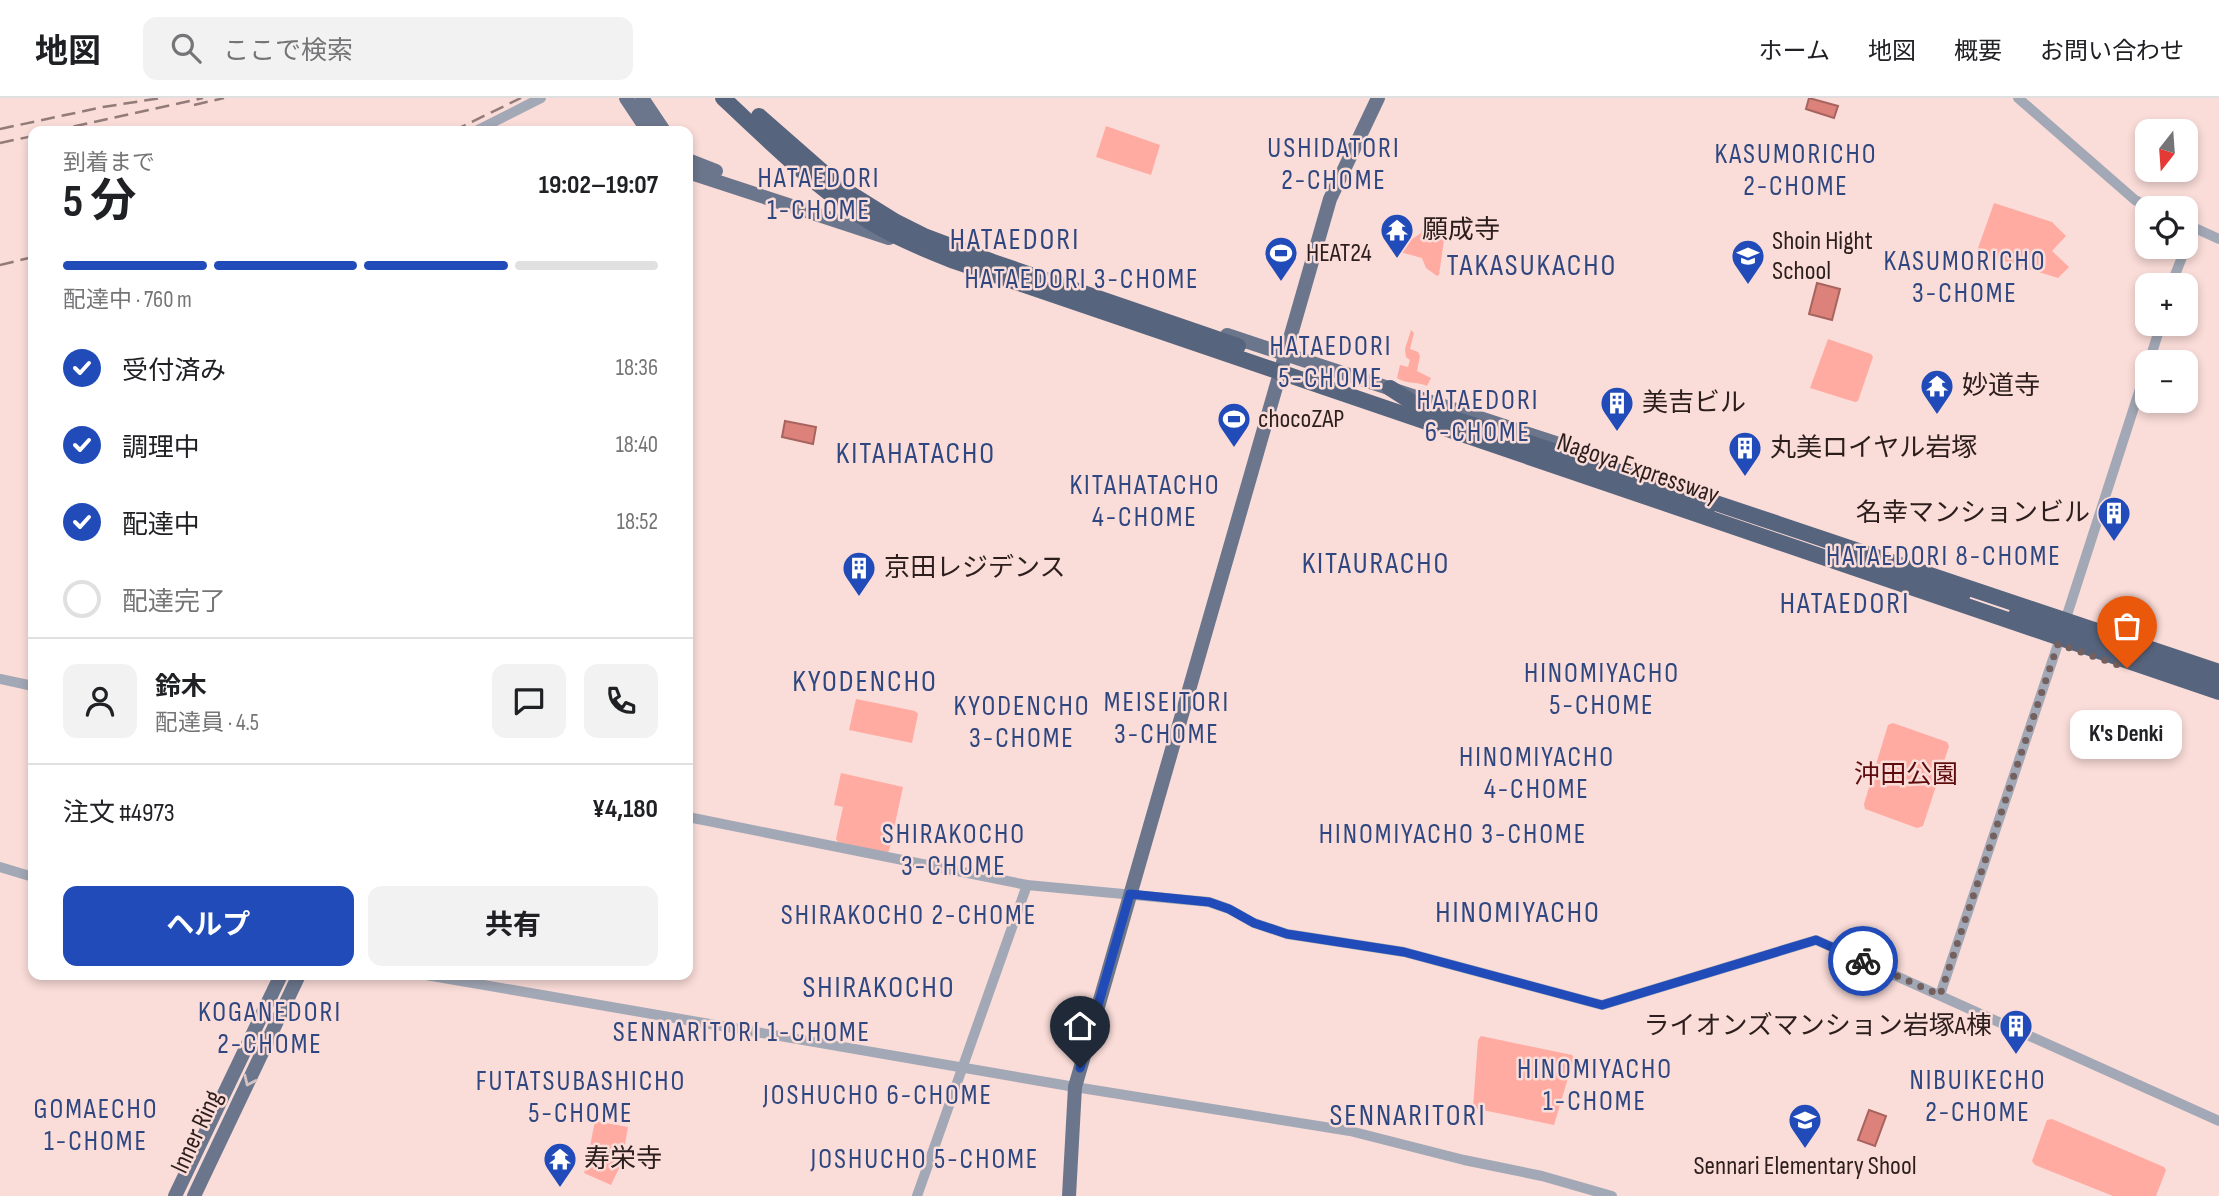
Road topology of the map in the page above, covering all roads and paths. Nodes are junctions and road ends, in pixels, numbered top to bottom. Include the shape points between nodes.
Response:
1 (541, 98) edge
2 (626, 98) edge
3 (642, 98) edge
4 (723, 98) edge
5 (739, 98) edge
6 (1378, 98) edge
7 (2018, 98) edge
8 (486, 126) edge
9 (645, 126) edge
10 (661, 126) edge
11 (693, 162) edge
12 (693, 173) edge
13 (2135, 198) edge
14 (815, 208) junction
15 (2198, 230) edge
16 (2219, 239) edge
17 (1285, 354) junction
18 (1278, 377) junction
19 (1390, 388) junction
20 (2135, 402) edge
21 (1875, 583) junction
22 (2060, 616) junction
23 (2058, 644) junction
24 (2219, 666) edge
25 (2219, 672) edge
26 (0, 679) edge
27 (2219, 682) edge
28 (28, 685) edge
29 (2219, 692) edge
30 (2219, 699) edge
31 (693, 818) edge
32 (0, 867) edge
33 (28, 875) edge
34 (1027, 885) junction
35 (1130, 894) junction
36 (279, 980) edge
37 (297, 980) edge
38 (455, 980) edge
39 (1940, 995) junction
40 (964, 1067) junction
41 (1075, 1087) junction
42 (2219, 1121) edge
43 (175, 1196) edge
44 (194, 1196) edge
45 (917, 1196) edge
46 (1069, 1196) edge
47 (1612, 1196) edge

1 - 8 street
2 - 9 main road
3 - 10 main road
4 - 29 highway, Nagoya Expressway, bridge via 807,175 860,215 954,261
5 - 22 highway, Nagoya Expressway, bridge via 840,187 896,222 956,249 1434,412
6 - 17 main road via 1330,198
7 - 13 street
11 - 14 main road
12 - 14 main road
14 - 17 main road via 957,243
14 - 18 main road via 914,246 952,267
15 - 16 street
17 - 18 main road
17 - 19 main road
18 - 21 main road
18 - 35 main road
19 - 22 main road
19 - 22 highway via 1474,430 1819,548 2042,618
20 - 22 street
21 - 23 main road
21 - 27 highway via 1915,584
22 - 24 main road
22 - 25 highway, Nagoya Expressway, bridge
23 - 30 main road
23 - 39 street
26 - 28 street
31 - 34 street
32 - 33 street
34 - 35 street
34 - 40 street
35 - 39 street via 1209,902 1287,934 1404,952 1602,1005 1816,940
35 - 41 main road
36 - 43 main road, Inner Ring
37 -> 44 main road, Inner Ring
38 - 40 street
39 - 42 street
40 - 41 street
40 - 45 street
41 - 46 main road
41 - 47 street via 1350,1131

